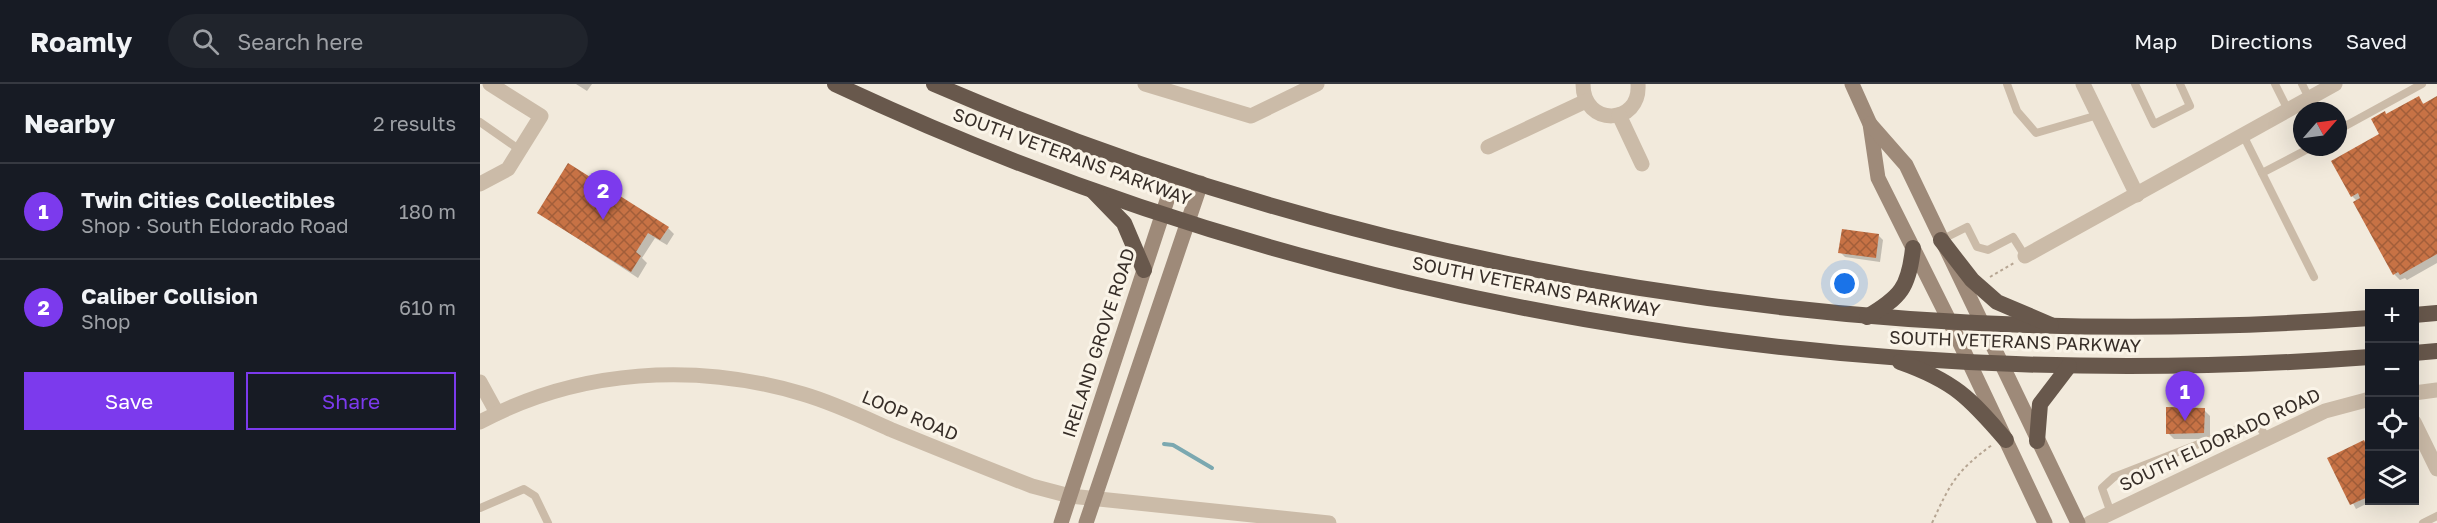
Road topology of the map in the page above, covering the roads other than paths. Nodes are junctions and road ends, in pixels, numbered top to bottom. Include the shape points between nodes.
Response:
1 (490, 84) edge
2 (835, 84) edge
3 (934, 84) edge
4 (1145, 84) edge
5 (1317, 84) edge
6 (1583, 84) edge
7 (1638, 84) edge
8 (1852, 84) edge
9 (2007, 84) edge
10 (2083, 84) edge
11 (2135, 84) edge
12 (2180, 84) edge
13 (2275, 84) edge
14 (2302, 84) edge
15 (2335, 84) edge
16 (2422, 84) edge
17 (1586, 101) junction
18 (2308, 102) edge
19 (2309, 102) edge
20 (2293, 108) edge
21 (2288, 110) junction
22 (1619, 115) junction
23 (2097, 116) junction
24 (480, 122) edge
25 (1870, 124) junction
26 (2347, 125) edge
27 (2243, 135) junction
28 (1488, 147) dead end
29 (520, 150) junction
30 (2295, 156) edge
31 (1642, 164) dead end
32 (2262, 173) junction
33 (1175, 176) junction
34 (1201, 183) junction
35 (480, 184) edge
36 (1091, 188) junction
37 (2137, 195) junction
38 (1164, 213) junction
39 (1189, 221) junction
40 (1941, 240) junction
41 (1912, 248) junction
42 (2025, 256) joint
43 (1144, 270) junction
44 (2314, 277) dead end
45 (2437, 313) edge
46 (2419, 315) edge
47 (1866, 317) junction
48 (2365, 318) edge
49 (1950, 322) junction
50 (1980, 323) junction
51 (2057, 327) junction
52 (2437, 351) edge
53 (2419, 353) edge
54 (2365, 357) edge
55 (1888, 358) junction
56 (1969, 361) junction
57 (2000, 362) junction
58 (2069, 366) junction
59 (480, 382) edge
60 (2437, 390) edge
61 (2419, 392) edge
62 (2365, 400) edge
63 (497, 413) junction
64 (480, 422) edge
65 (2419, 430) edge
66 (2267, 438) junction
67 (2037, 441) junction
68 (2000, 442) junction
69 (2436, 463) edge
70 (1070, 496) junction
71 (1096, 500) junction
72 (480, 508) edge
73 (2111, 513) junction
74 (2437, 516) edge
75 (1265, 520) edge
76 (548, 523) edge
77 (1061, 523) edge
78 (1086, 523) edge
79 (1329, 523) edge
80 (2045, 523) edge
81 (2078, 523) edge
82 (2090, 523) edge
83 (2423, 523) edge

1 - 29 street via 541,116
2 - 36 highway, SOUTH VETERANS PARKWAY
3 - 33 highway, SOUTH VETERANS PARKWAY
4 - 5 street via 1251,116
6 - 17 street
7 - 22 street via 1635,104
8 - 25 main road
9 - 23 lane via 2017,111 2036,133
10 - 23 street
11 - 12 lane via 2154,124 2190,106
13 - 21 lane
14 - 18 lane
15 - 19 street
16 - 26 lane
17 - 22 street via 1604,116
17 - 28 street
20 - 21 street
21 - 27 street
22 - 31 street
23 - 37 street
24 - 29 lane
25 - 40 main road via 1905,165
25 - 41 main road via 1878,178
27 - 32 lane
27 - 37 street
29 - 35 street via 508,168
30 - 32 lane
32 - 44 lane
33 - 34 highway, SOUTH VETERANS PARKWAY
33 - 38 main road, IRELAND GROVE ROAD
34 - 39 main road
34 - 47 highway, SOUTH VETERANS PARKWAY via 1313,218 1512,266 1680,296
36 - 38 highway, SOUTH VETERANS PARKWAY
36 - 43 highway via 1124,223
37 - 42 street
38 - 39 highway, SOUTH VETERANS PARKWAY
38 - 43 main road, IRELAND GROVE ROAD
39 - 55 highway, SOUTH VETERANS PARKWAY via 1396,280 1564,317 1702,338
39 - 71 main road
40 - 42 lane via 1967,227 1977,247 1988,250 2013,237
40 - 50 main road
40 - 51 highway via 1972,280 1998,302
41 - 47 highway via 1910,270 1902,291
41 - 49 main road
43 - 70 main road, IRELAND GROVE ROAD
45 - 46 highway
47 - 49 highway, SOUTH VETERANS PARKWAY
48 - 51 highway, SOUTH VETERANS PARKWAY via 2235,326
49 - 50 highway, SOUTH VETERANS PARKWAY
49 - 56 main road
50 - 51 highway, SOUTH VETERANS PARKWAY
50 - 57 main road
52 - 53 highway
54 - 58 highway, SOUTH VETERANS PARKWAY via 2187,366
55 - 56 highway, SOUTH VETERANS PARKWAY
55 - 68 highway via 1955,387 1972,400
56 - 57 highway, SOUTH VETERANS PARKWAY
56 - 68 main road
57 - 58 highway, SOUTH VETERANS PARKWAY
57 - 67 main road
58 - 67 highway via 2040,404
59 - 63 street
60 - 61 street
62 - 66 street, SOUTH ELDORADO ROAD via 2325,411
63 - 64 street, LOOP ROAD
63 - 70 street, LOOP ROAD via 552,391 606,379 655,374 718,376 804,394 1022,482
65 - 69 street
66 - 73 street, SOUTH ELDORADO ROAD
66 - 73 lane via 2259,426 2250,424 2114,477 2102,488
67 - 81 main road
68 - 80 main road
70 - 71 street, LOOP ROAD
70 - 77 main road, IRELAND GROVE ROAD
71 - 75 street, LOOP ROAD
71 - 78 main road
72 - 76 lane via 524,489 535,496
73 - 82 street, SOUTH ELDORADO ROAD
74 - 83 lane
75 - 79 street, LOOP ROAD

